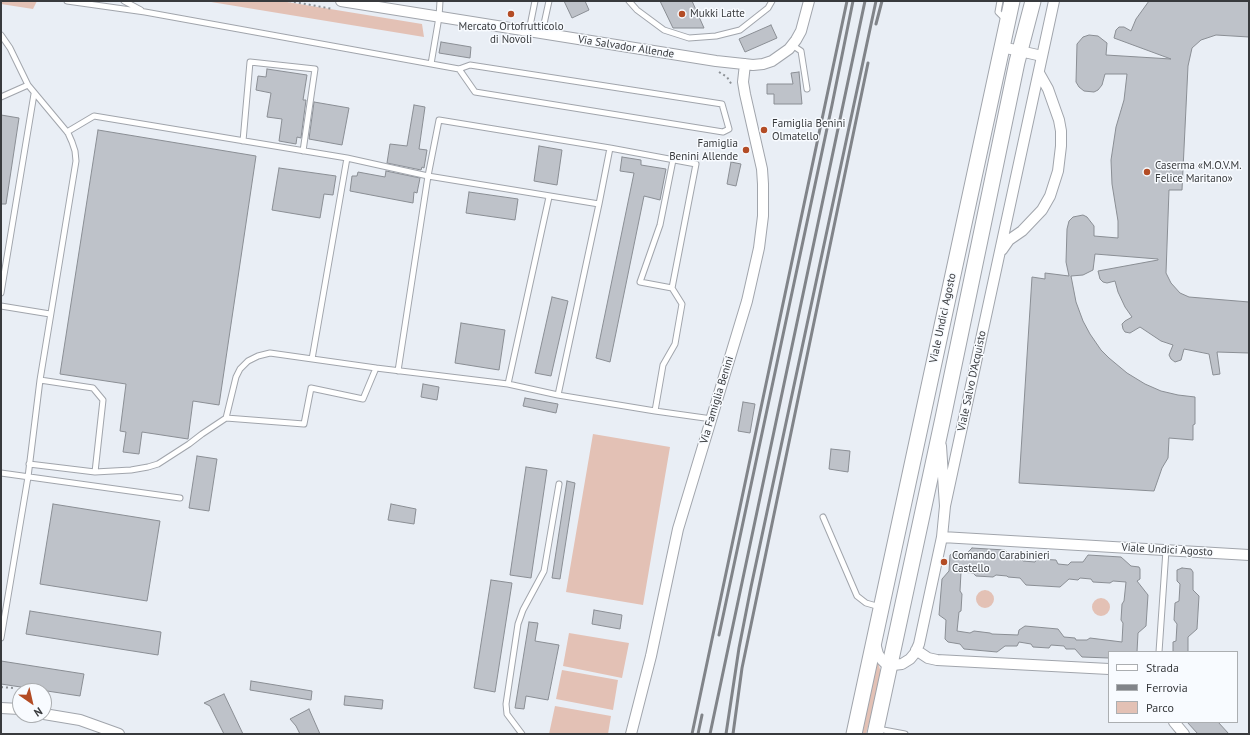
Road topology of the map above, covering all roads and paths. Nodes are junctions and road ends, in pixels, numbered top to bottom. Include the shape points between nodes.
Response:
1 (66, 1) edge
2 (124, 1) edge
3 (289, 1) edge
4 (440, 1) edge
5 (535, 1) edge
6 (549, 1) edge
7 (629, 1) edge
8 (772, 1) edge
9 (809, 1) edge
10 (1000, 1) edge
11 (1012, 1) edge
12 (1033, 1) edge
13 (1054, 1) edge
14 (339, 5) edge
15 (145, 12) junction
16 (439, 17) junction
17 (1008, 21) junction
18 (529, 31) junction
19 (542, 33) junction
20 (1, 35) edge
21 (792, 45) junction
22 (1002, 48) junction
23 (1020, 51) junction
24 (1042, 56) junction
25 (431, 64) junction
26 (745, 64) junction
27 (459, 69) junction
28 (718, 71) dead end
29 (1039, 73) junction
30 (28, 85) junction
31 (734, 88) dead end
32 (808, 89) dead end
33 (34, 94) junction
34 (1, 98) edge
35 (67, 132) junction
36 (243, 141) junction
37 (610, 148) junction
38 (304, 151) junction
39 (347, 158) junction
40 (673, 160) junction
41 (428, 176) junction
42 (549, 197) junction
43 (599, 204) junction
44 (999, 255) junction
45 (672, 288) junction
46 (1, 293) edge
47 (1, 306) edge
48 (50, 314) junction
49 (312, 359) junction
50 (376, 368) junction
51 (398, 371) junction
52 (40, 380) junction
53 (508, 384) junction
54 (558, 395) junction
55 (655, 412) junction
56 (226, 418) junction
57 (943, 418) junction
58 (712, 419) junction
59 (29, 464) junction
60 (95, 472) junction
61 (1, 473) edge
62 (28, 477) junction
63 (559, 484) dead end
64 (180, 498) dead end
65 (945, 506) junction
66 (823, 517) dead end
67 (942, 537) junction
68 (1166, 550) junction
69 (1249, 555) edge
70 (880, 607) junction
71 (874, 635) junction
72 (1, 638) edge
73 (916, 650) junction
74 (1159, 651) edge
75 (890, 665) junction
76 (1108, 669) edge
77 (1, 687) edge
78 (12, 688) edge
79 (1, 708) edge
80 (12, 709) edge
81 (52, 715) edge
82 (1175, 723) edge
83 (876, 731) edge
84 (119, 734) edge
85 (522, 734) edge
86 (631, 734) edge
87 (854, 734) edge
88 (905, 734) edge
89 (1184, 734) edge

1 - 15 lane
2 - 15 lane
3 - 14 path
4 - 16 lane
5 - 18 lane
6 - 19 lane
7 - 8 lane via 664,30 690,38 716,36 740,30 768,8
9 - 21 street, Via Salvador Allende via 801,31
10 - 17 lane via 998,12
11 - 17 main road, Viale Undici Agosto
12 - 23 main road, Viale Undici Agosto
13 - 24 street, Viale Salvo D'Acquisto
14 - 16 street, Via Salvador Allende
15 - 25 lane
16 - 18 street, Via Salvador Allende
16 - 25 lane
17 - 22 main road, Viale Undici Agosto
18 - 19 street, Via Salvador Allende
19 - 26 street, Via Salvador Allende
20 - 30 lane
21 - 26 street, Via Salvador Allende via 772,61
21 - 32 lane via 801,51
22 - 23 street
22 - 70 main road, Viale Undici Agosto
23 - 24 street
23 - 57 main road, Viale Undici Agosto
24 - 29 street, Viale Salvo D'Acquisto
25 - 27 lane
26 - 58 street, Via Famiglia Benini via 743,82 762,169 762,232 757,263
27 - 27 lane via 475,92 723,132 729,129 722,104 470,65
28 - 31 path via 727,77
29 - 44 street, Viale Salvo D'Acquisto
29 - 44 street, Viale Salvo D'Acquisto via 1048,89 1059,120 1061,146 1058,171 1050,196 1042,210 1009,240
30 - 33 lane
30 - 34 lane
33 - 35 lane
33 - 46 lane
35 - 36 lane via 94,116
35 - 48 lane via 76,161
36 - 38 lane
36 - 38 lane via 250,62 315,69
37 - 40 lane
37 - 41 lane via 439,120
37 - 43 lane
38 - 39 lane
39 - 41 lane
39 - 49 lane
40 - 45 lane via 696,164
40 - 45 lane via 660,225 640,282
41 - 42 lane
41 - 51 lane
42 - 43 lane
42 - 53 lane
43 - 54 lane
44 - 65 street, Viale Salvo D'Acquisto
45 - 55 lane via 682,304 675,344 663,365
47 - 48 lane
48 - 52 lane
49 - 50 lane
49 - 56 lane via 270,353 248,361 236,377
50 - 51 lane
50 - 56 lane via 362,399 311,388 304,424
51 - 53 lane
52 - 59 lane
52 - 60 lane via 93,388 103,400
53 - 54 lane
54 - 55 lane
55 - 58 lane
56 - 60 lane via 158,464 131,470
57 - 65 street, Viale Undici Agosto via 941,448
57 - 75 main road, Viale Undici Agosto
58 - 86 street, Via Famiglia Benini via 678,529 651,656
59 - 60 lane
59 - 62 lane
61 - 62 lane
62 - 64 lane
62 - 72 lane
63 - 85 lane via 544,571 520,617 509,682 506,710
65 - 67 street, Viale Undici Agosto
66 - 70 lane via 857,596 866,603
67 - 68 street, Viale Undici Agosto
67 - 73 street, Viale Undici Agosto
68 - 69 street, Viale Undici Agosto
68 - 74 lane
70 - 71 main road, Viale Undici Agosto
71 - 75 street, Viale Undici Agosto via 878,654
71 - 87 main road, Viale Undici Agosto
73 - 75 street via 906,662
73 - 76 street via 928,658 937,660
75 - 83 main road, Viale Undici Agosto
77 - 78 path
79 - 80 street
81 - 84 street via 80,720
82 - 89 street
83 - 88 lane

